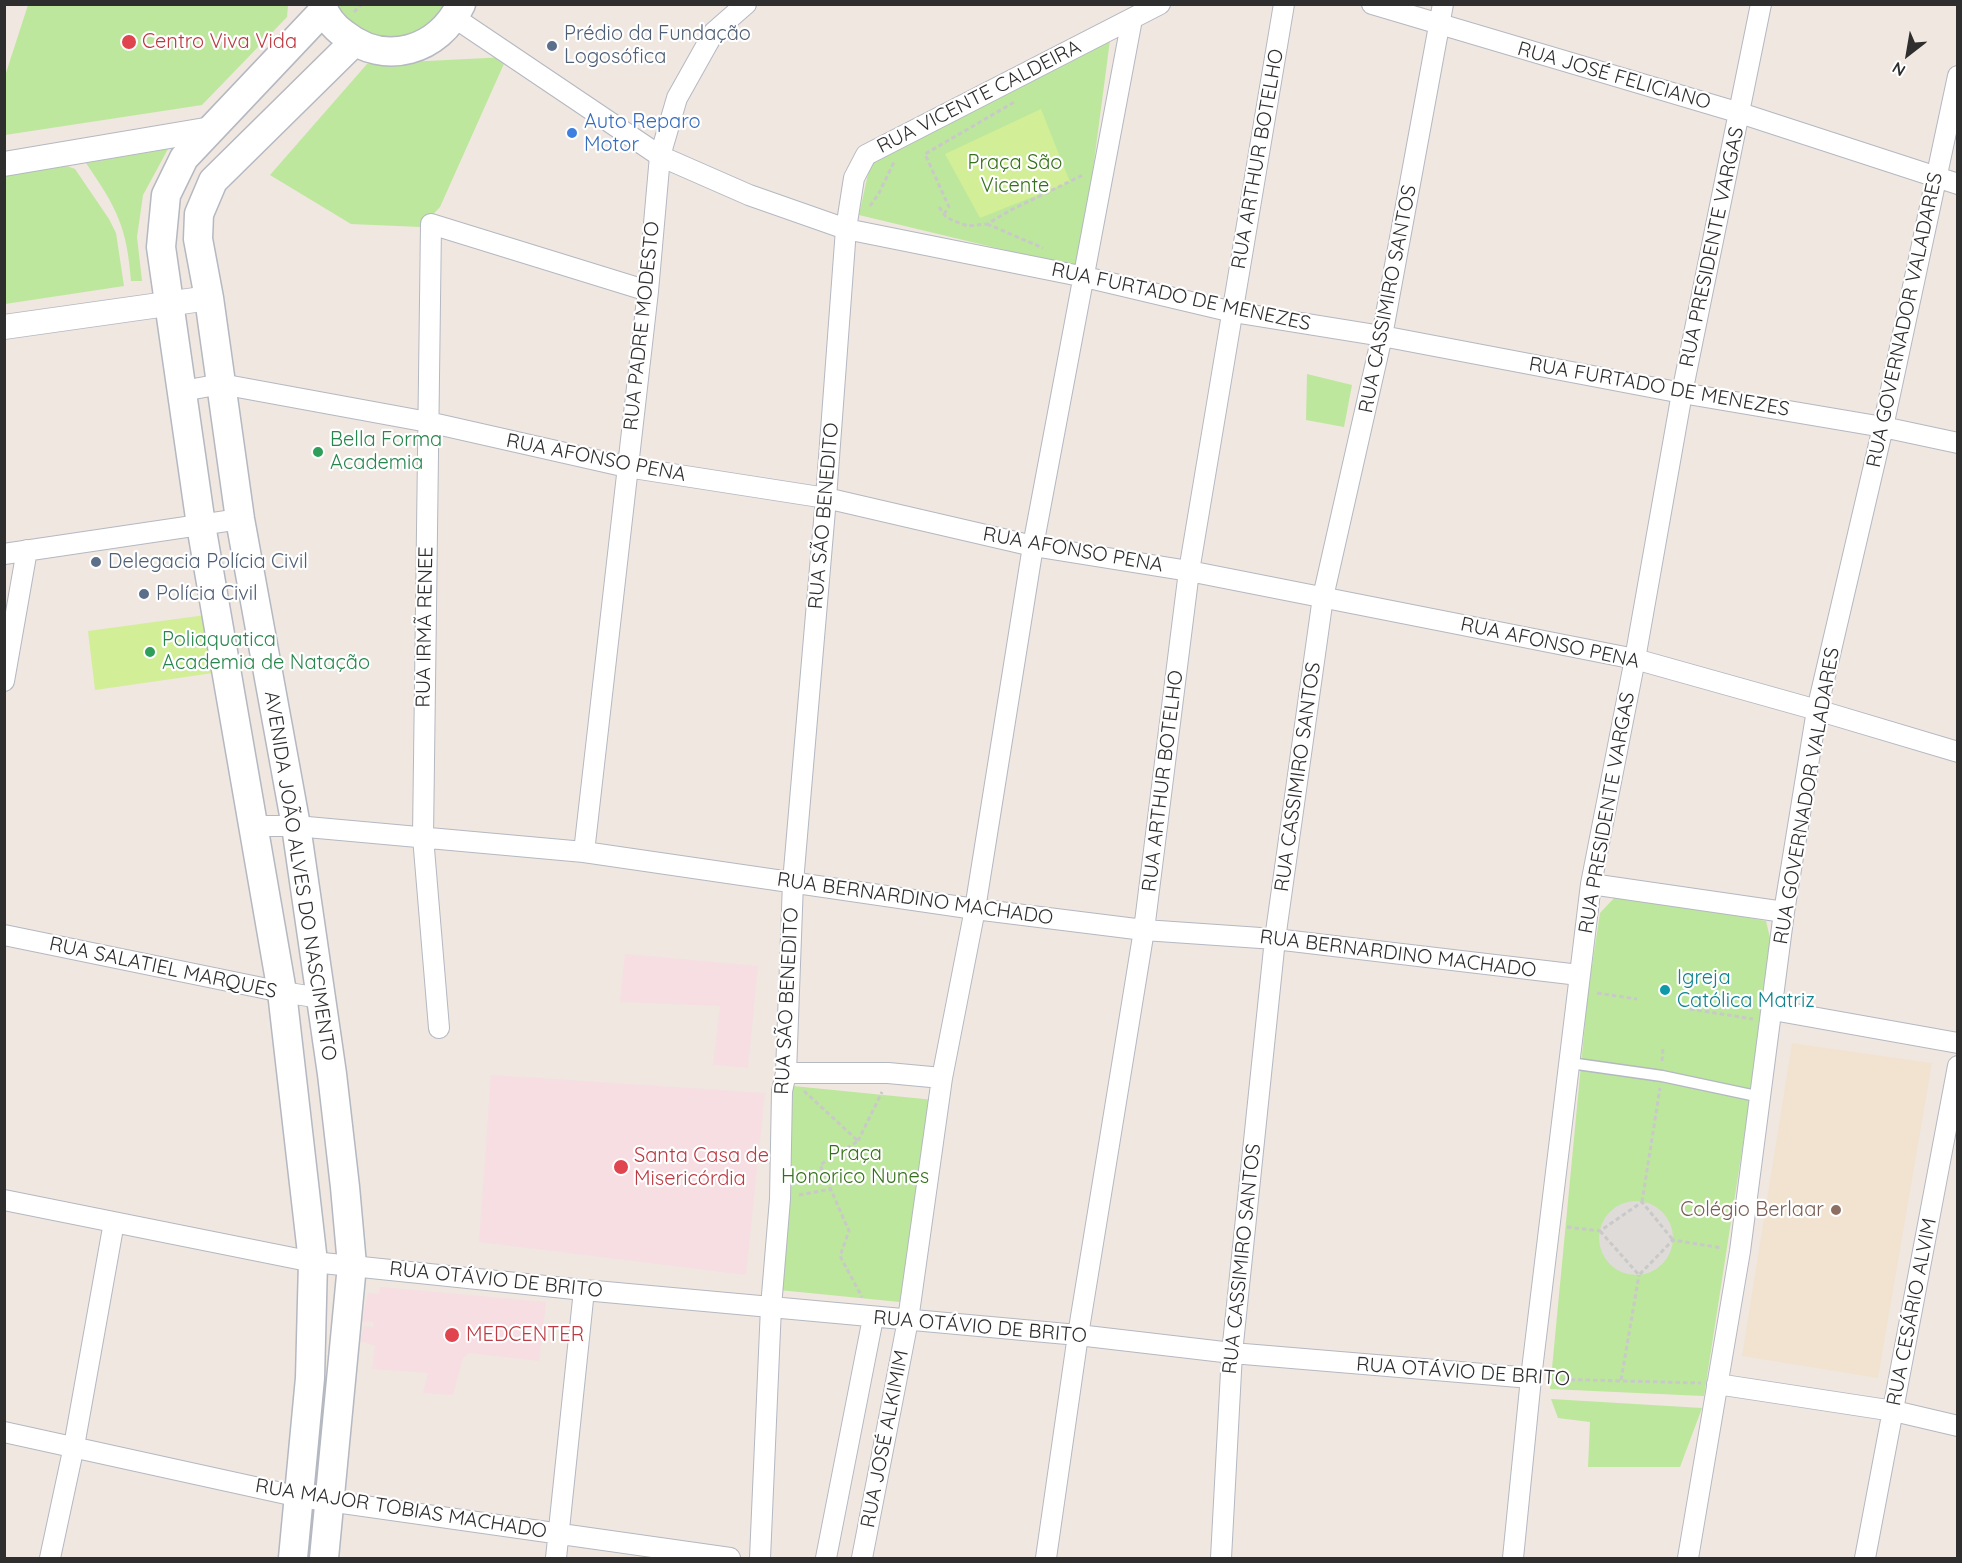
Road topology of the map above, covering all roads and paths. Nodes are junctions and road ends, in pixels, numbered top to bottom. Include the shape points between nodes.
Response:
1 (746, 4) edge
2 (1160, 4) edge
3 (1284, 4) edge
4 (1372, 4) edge
5 (1443, 4) edge
6 (1761, 4) edge
7 (323, 7) edge
8 (458, 11) edge
9 (1131, 19) junction
10 (1440, 25) junction
11 (354, 42) junction
12 (1958, 76) edge
13 (1019, 99) dead end
14 (1740, 113) junction
15 (211, 129) junction
16 (921, 150) dead end
17 (925, 154) junction
18 (660, 156) junction
19 (897, 158) dead end
20 (4, 164) edge
21 (1085, 174) dead end
22 (1936, 178) junction
23 (1958, 184) edge
24 (939, 207) dead end
25 (864, 210) dead end
26 (945, 214) junction
27 (987, 224) junction
28 (846, 229) junction
29 (1049, 250) dead end
30 (1085, 277) junction
31 (648, 291) junction
32 (209, 298) junction
33 (169, 304) junction
34 (1233, 312) junction
35 (4, 327) edge
36 (1383, 336) junction
37 (221, 384) junction
38 (183, 391) junction
39 (1682, 393) junction
40 (428, 423) junction
41 (1883, 427) junction
42 (1958, 443) edge
43 (627, 467) junction
44 (826, 498) junction
45 (240, 519) junction
46 (201, 525) junction
47 (1033, 546) junction
48 (27, 550) junction
49 (4, 554) edge
50 (1189, 571) junction
51 (1323, 597) junction
52 (1635, 659) junction
53 (4, 681) edge
54 (1817, 710) junction
55 (1958, 752) edge
56 (252, 826) junction
57 (296, 826) junction
58 (423, 837) junction
59 (584, 852) junction
60 (793, 882) junction
61 (1591, 884) junction
62 (975, 909) junction
63 (1784, 912) junction
64 (1144, 930) junction
65 (4, 935) edge
66 (1275, 939) junction
67 (1578, 983) junction
68 (282, 992) junction
69 (321, 998) junction
70 (1637, 999) dead end
71 (1690, 1009) dead end
72 (1772, 1016) junction
73 (439, 1028) dead end
74 (1958, 1042) edge
75 (1570, 1063) junction
76 (1958, 1066) edge
77 (292, 1073) junction
78 (786, 1073) junction
79 (888, 1073) junction
80 (332, 1074) junction
81 (1662, 1076) junction
82 (942, 1078) junction
83 (1761, 1097) junction
84 (858, 1141) junction
85 (831, 1189) junction
86 (780, 1199) junction
87 (4, 1200) edge
88 (1642, 1202) junction
89 (114, 1222) junction
90 (1549, 1224) junction
91 (1600, 1231) junction
92 (1673, 1240) junction
93 (1740, 1251) junction
94 (313, 1262) junction
95 (351, 1265) junction
96 (1639, 1275) junction
97 (584, 1290) junction
98 (771, 1307) junction
99 (873, 1317) junction
100 (908, 1320) junction
101 (1077, 1335) junction
102 (1232, 1353) junction
103 (1531, 1378) junction
104 (1621, 1381) junction
105 (1717, 1384) junction
106 (1894, 1411) junction
107 (1958, 1426) edge
108 (4, 1432) edge
109 (74, 1446) junction
110 (300, 1497) junction
111 (330, 1501) junction
112 (558, 1533) junction
113 (50, 1558) edge
114 (293, 1558) edge
115 (324, 1558) edge
116 (556, 1558) edge
117 (730, 1558) edge
118 (760, 1558) edge
119 (826, 1558) edge
120 (862, 1558) edge
121 (1046, 1558) edge
122 (1221, 1558) edge
123 (1513, 1558) edge
124 (1688, 1558) edge
125 (1865, 1558) edge

1 - 18 street, RUA PADRE MODESTO via 714,32 677,98
2 - 9 street, RUA VICENTE CALDEIRA
3 - 34 street, RUA ARTHUR BOTELHO
4 - 10 street, RUA JOSÉ FELICIANO
5 - 10 street, RUA CASSIMIRO SANTOS
6 - 14 street, RUA PRESIDENTE VARGAS
7 - 11 main road via 337,28
7 - 15 main road
8 - 11 main road via 439,35 420,46 398,52 375,50
8 - 18 street, RUA FURTADO DE MENEZES
9 - 28 street, RUA VICENTE CALDEIRA via 866,155 854,178
9 - 30 street, RUA JOSÉ ALKIMIM
10 - 14 street, RUA JOSÉ FELICIANO
10 - 36 street, RUA CASSIMIRO SANTOS
11 - 32 main road, AVENIDA JOÃO ALVES DO NASCIMENTO via 213,181 199,214 198,239
12 - 22 street, RUA GOVERNADOR VALADARES
13 - 17 path
14 - 22 street, RUA JOSÉ FELICIANO
14 - 39 street, RUA PRESIDENTE VARGAS
15 - 20 street
15 - 33 main road via 184,158 166,195 161,247
16 - 17 path
17 - 26 path via 949,207
18 - 28 street, RUA FURTADO DE MENEZES via 749,195
18 - 31 street, RUA PADRE MODESTO
19 - 25 path via 879,193
21 - 27 path
22 - 23 street, RUA JOSÉ FELICIANO
22 - 41 street, RUA GOVERNADOR VALADARES
24 - 26 path
26 - 27 path via 968,226
27 - 29 path
28 - 30 street, RUA FURTADO DE MENEZES
28 - 44 street, RUA SÃO BENEDITO
30 - 34 street, RUA FURTADO DE MENEZES
30 - 47 street, RUA JOSÉ ALKIMIM
31 - 40 street, RUA IRMÃ RENEE via 431,224
31 - 43 street, RUA PADRE MODESTO
32 - 33 street
32 - 37 main road, AVENIDA JOÃO ALVES DO NASCIMENTO
33 - 35 street
33 - 38 main road
34 - 36 street, RUA FURTADO DE MENEZES
34 - 50 street, RUA ARTHUR BOTELHO
36 - 39 street, RUA FURTADO DE MENEZES
36 - 51 street, RUA CASSIMIRO SANTOS
37 - 38 street, RUA AFONSO PENA
37 - 40 street, RUA AFONSO PENA
37 - 45 main road, AVENIDA JOÃO ALVES DO NASCIMENTO
38 - 46 main road
39 - 41 street, RUA FURTADO DE MENEZES
39 - 52 street, RUA PRESIDENTE VARGAS
40 - 43 street, RUA AFONSO PENA
40 - 58 street, RUA IRMÃ RENEE
41 - 42 street, RUA FURTADO DE MENEZES
41 - 54 street, RUA GOVERNADOR VALADARES
43 - 44 street, RUA AFONSO PENA
43 - 59 street, RUA PADRE MODESTO
44 - 47 street, RUA AFONSO PENA
44 - 60 street, RUA SÃO BENEDITO
45 - 46 street
45 - 57 main road, AVENIDA JOÃO ALVES DO NASCIMENTO
46 - 48 street
46 - 56 main road
47 - 50 street, RUA AFONSO PENA
47 - 62 street, RUA JOSÉ ALKIMIM
48 - 49 street
48 - 53 street
50 - 51 street, RUA AFONSO PENA
50 - 64 street, RUA ARTHUR BOTELHO
51 - 52 street, RUA AFONSO PENA
51 - 66 street, RUA CASSIMIRO SANTOS
52 - 54 street, RUA AFONSO PENA
52 - 61 street, RUA PRESIDENTE VARGAS
54 - 55 street, RUA AFONSO PENA
54 - 63 street, RUA GOVERNADOR VALADARES
56 - 57 street, RUA BERNARDINO MACHADO
56 - 68 main road
57 - 58 street, RUA BERNARDINO MACHADO
57 - 69 main road, AVENIDA JOÃO ALVES DO NASCIMENTO
58 - 59 street, RUA BERNARDINO MACHADO
58 - 73 street, RUA IRMÃ RENEE
59 - 60 street, RUA BERNARDINO MACHADO
60 - 62 street, RUA BERNARDINO MACHADO
60 - 78 street, RUA SÃO BENEDITO
61 - 63 street
61 - 67 street, RUA PRESIDENTE VARGAS
62 - 64 street, RUA BERNARDINO MACHADO
62 - 82 street, RUA JOSÉ ALKIMIM
63 - 72 street, RUA GOVERNADOR VALADARES
64 - 66 street, RUA BERNARDINO MACHADO
64 - 101 street, RUA ARTHUR BOTELHO
65 - 68 street, RUA SALATIEL MARQUES
66 - 67 street, RUA BERNARDINO MACHADO
66 - 102 street, RUA CASSIMIRO SANTOS
67 - 70 path
67 - 75 street, RUA PRESIDENTE VARGAS
68 - 69 street, RUA SALATIEL MARQUES
68 - 77 main road
69 - 80 main road, AVENIDA JOÃO ALVES DO NASCIMENTO
71 - 72 path
72 - 74 street
72 - 83 street, RUA GOVERNADOR VALADARES
75 - 81 lane
75 - 90 street, RUA PRESIDENTE VARGAS
76 - 106 street, RUA CESÁRIO ALVIM
77 - 80 main road
77 - 94 main road
78 - 79 street
78 - 84 path
78 - 86 street, RUA SÃO BENEDITO via 782,1091
79 - 82 street
79 - 84 path
80 - 95 main road, AVENIDA JOÃO ALVES DO NASCIMENTO
81 - 83 lane
81 - 88 path
82 - 100 street, RUA JOSÉ ALKIMIM
83 - 93 street, RUA GOVERNADOR VALADARES
84 - 85 path via 820,1165
85 - 86 path
85 - 99 path via 849,1231 840,1256
86 - 98 street, RUA SÃO BENEDITO
87 - 89 street, RUA OTÁVIO DE BRITO
88 - 91 path
88 - 92 path
89 - 94 street, RUA OTÁVIO DE BRITO
89 - 109 street
90 - 91 path
90 - 103 street, RUA PRESIDENTE VARGAS
91 - 96 path
92 - 93 path
92 - 96 path
93 - 105 street, RUA GOVERNADOR VALADARES
94 - 95 street, RUA OTÁVIO DE BRITO
94 - 110 main road via 310,1378
95 - 97 street, RUA OTÁVIO DE BRITO
95 - 111 main road, AVENIDA JOÃO ALVES DO NASCIMENTO
96 - 104 path
97 - 98 street, RUA OTÁVIO DE BRITO
97 - 112 street
98 - 99 street, RUA OTÁVIO DE BRITO
98 - 118 street, RUA SÃO BENEDITO
99 - 100 street, RUA OTÁVIO DE BRITO
99 - 119 street
100 - 101 street, RUA OTÁVIO DE BRITO
100 - 120 street, RUA JOSÉ ALKIMIM
101 - 102 street, RUA OTÁVIO DE BRITO
101 - 121 street, RUA ARTHUR BOTELHO
102 - 103 street, RUA OTÁVIO DE BRITO
102 - 122 street, RUA CASSIMIRO SANTOS
103 - 104 path, RUA OTÁVIO DE BRITO
103 - 123 street, RUA PRESIDENTE VARGAS
104 - 105 path, RUA OTÁVIO DE BRITO
105 - 106 street
105 - 124 street, RUA GOVERNADOR VALADARES
106 - 107 street
106 - 125 street, RUA CESÁRIO ALVIM
108 - 109 street, RUA MAJOR TOBIAS MACHADO
109 - 110 street, RUA MAJOR TOBIAS MACHADO
109 - 113 street
110 - 111 street, RUA MAJOR TOBIAS MACHADO
110 - 114 main road
111 - 112 street, RUA MAJOR TOBIAS MACHADO
111 - 115 main road, AVENIDA JOÃO ALVES DO NASCIMENTO
112 - 116 street
112 - 117 street, RUA MAJOR TOBIAS MACHADO

